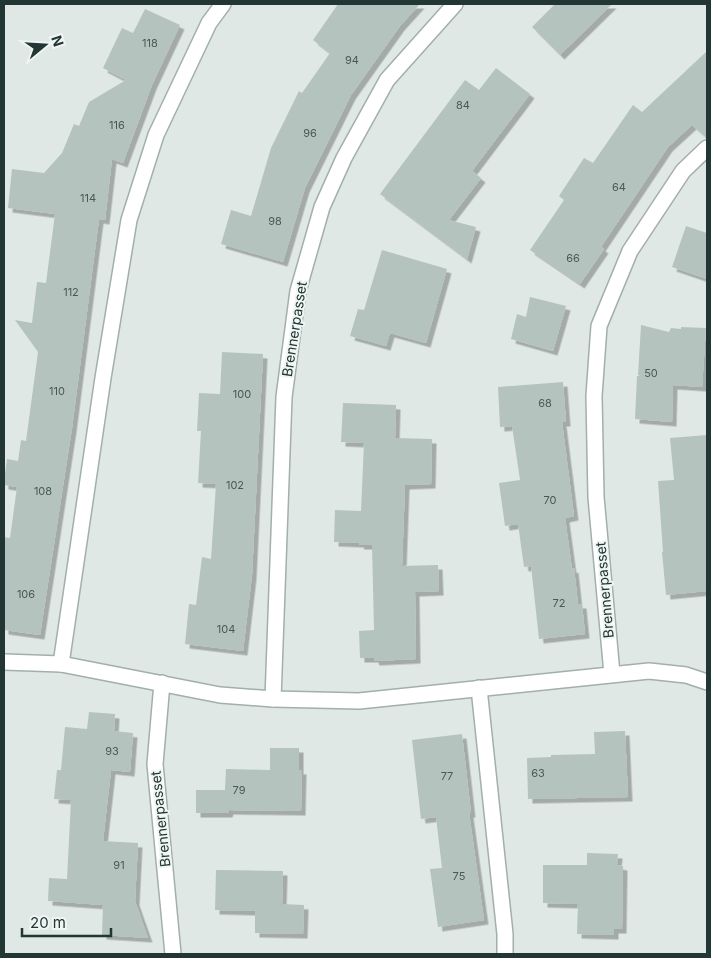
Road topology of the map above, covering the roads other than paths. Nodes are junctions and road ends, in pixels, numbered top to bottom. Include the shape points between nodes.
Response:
1 (223, 4) edge
2 (455, 4) edge
3 (707, 148) edge
4 (4, 662) edge
5 (61, 664) junction
6 (612, 674) junction
7 (707, 682) edge
8 (162, 683) junction
9 (479, 688) junction
10 (274, 699) junction
11 (173, 954) edge
12 (505, 954) edge

1 - 5 street via 209,23 156,135 129,220
2 - 10 street, Brennerpasset via 387,80 344,158 322,207 298,291 284,397
3 - 6 street, Brennerpasset via 683,171 630,251 599,326 594,396 596,497
4 - 5 street
5 - 8 street
6 - 7 street via 649,671 686,675
6 - 9 street
8 - 10 street via 220,696
8 - 11 street, Brennerpasset via 155,764
9 - 10 street via 359,701
9 - 12 street

